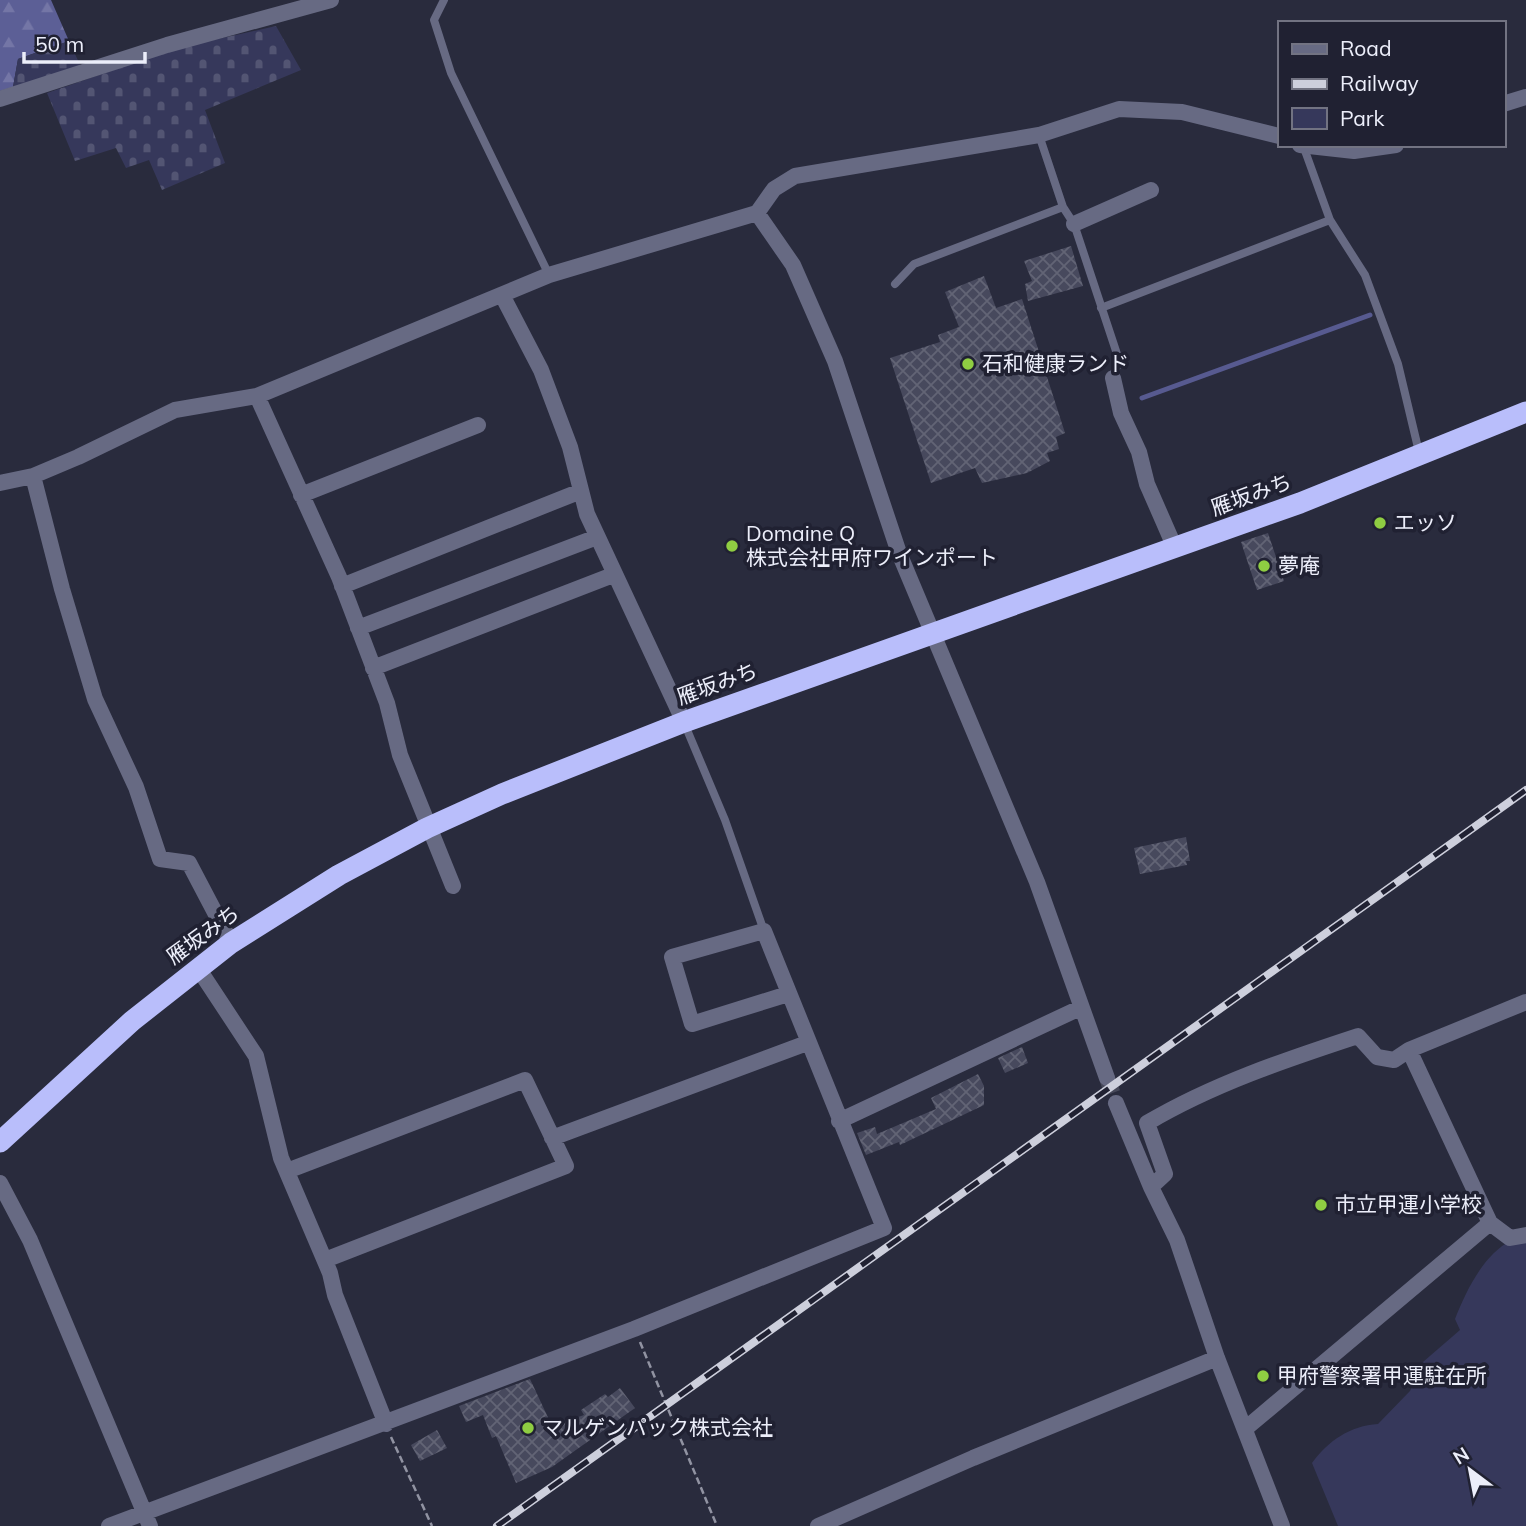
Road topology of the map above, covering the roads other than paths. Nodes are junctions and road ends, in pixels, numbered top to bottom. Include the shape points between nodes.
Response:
1 (331, 0) edge
2 (444, 0) edge
3 (1526, 97) edge
4 (0, 99) edge
5 (1505, 103) edge
6 (1039, 135) junction
7 (1278, 136) edge
8 (1302, 147) edge
9 (1381, 147) edge
10 (1151, 190) dead end
11 (1063, 207) junction
12 (757, 213) junction
13 (1330, 220) junction
14 (1074, 224) junction
15 (549, 275) junction
16 (895, 284) dead end
17 (502, 295) junction
18 (1101, 308) junction
19 (1113, 378) joint
20 (257, 396) junction
21 (1526, 412) edge
22 (478, 425) dead end
23 (1419, 455) junction
24 (33, 476) junction
25 (0, 483) edge
26 (581, 491) junction
27 (302, 495) junction
28 (597, 537) junction
29 (1175, 548) junction
30 (613, 575) junction
31 (342, 586) junction
32 (358, 628) junction
33 (932, 632) junction
34 (373, 668) junction
35 (684, 722) junction
36 (427, 828) junction
37 (453, 886) dead end
38 (764, 932) junction
39 (232, 943) junction
40 (198, 968) junction
41 (788, 994) junction
42 (1526, 1002) edge
43 (1080, 1008) junction
44 (807, 1043) junction
45 (1409, 1050) junction
46 (1107, 1078) tunnel mouth
47 (1116, 1104) tunnel mouth
48 (839, 1121) junction
49 (552, 1138) junction
50 (0, 1142) edge
51 (287, 1171) junction
52 (0, 1183) edge
53 (1151, 1187) junction
54 (1490, 1223) junction
55 (1526, 1235) edge
56 (325, 1260) junction
57 (1217, 1358) junction
58 (386, 1424) junction
59 (1245, 1429) junction
60 (148, 1520) edge
61 (109, 1526) edge
62 (818, 1526) edge
63 (1282, 1526) edge

1 - 4 street via 167,45
2 - 15 lane via 434,20 451,73
3 - 5 street
6 - 7 street via 1119,109 1182,112
6 - 11 lane
6 - 12 street via 795,176 774,189
8 - 9 street via 1354,151
8 - 13 lane
10 - 14 street
11 - 14 lane
11 - 16 lane via 914,264
12 - 15 street
12 - 33 street via 793,265 835,361 899,553
13 - 18 lane
13 - 23 lane via 1365,275 1398,364
14 - 18 lane
15 - 17 street
17 - 20 street
17 - 26 street via 541,370
18 - 19 lane via 1119,360
19 - 29 street via 1121,413
20 - 24 street via 175,410
20 - 27 street
21 - 23 highway, 雁坂みち
22 - 27 street
23 - 29 highway, 雁坂みち
24 - 25 street
24 - 39 street via 95,699 136,787 160,859 189,863
26 - 28 street
26 - 31 street
27 - 31 street
28 - 30 street
28 - 32 street
29 - 33 highway, 雁坂みち
30 - 34 street
30 - 35 street
31 - 32 street
32 - 34 street
33 - 35 highway, 雁坂みち
33 - 43 street via 1037,882
34 - 36 street
35 - 36 highway, 雁坂みち
35 - 38 lane
36 - 37 street
36 - 39 highway, 雁坂みち via 339,875
38 - 41 street
38 - 41 street via 672,957 692,1024
39 - 40 highway, 雁坂みち
40 - 50 highway, 雁坂みち via 132,1021
40 - 51 street via 256,1056
41 - 44 street
42 - 45 street
43 - 46 street
43 - 48 street
44 - 48 street
44 - 49 street
45 - 53 street via 1394,1060 1377,1057 1359,1036 1190,1098 1147,1123 1165,1174
45 - 54 street
47 - 53 street
48 - 58 street via 884,1228
49 - 51 street via 525,1080
49 - 56 street via 566,1166
51 - 56 street
52 - 60 street via 30,1240
53 - 57 street via 1177,1240
54 - 55 street via 1510,1238
54 - 59 street
56 - 58 street
57 - 59 street
57 - 62 street
58 - 60 street
59 - 63 street
60 - 61 street

